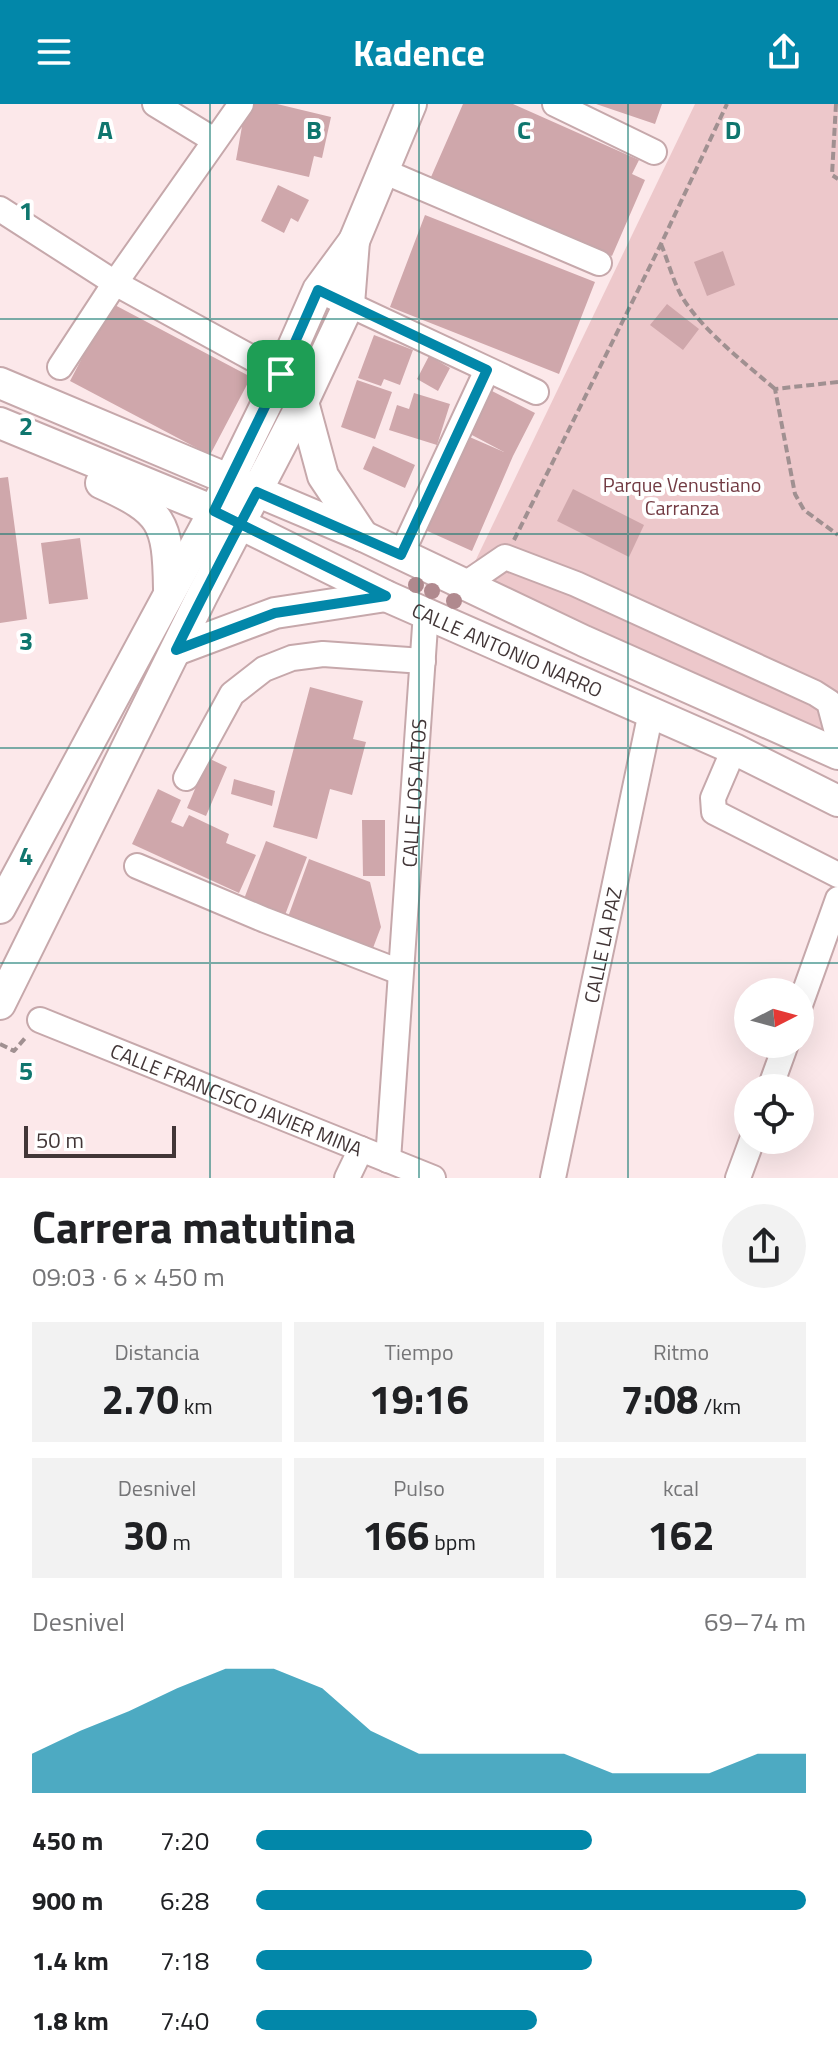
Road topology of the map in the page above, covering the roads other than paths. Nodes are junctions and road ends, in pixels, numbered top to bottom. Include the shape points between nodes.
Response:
1 (155, 104) edge
2 (241, 104) edge
3 (411, 104) edge
4 (555, 104) edge
5 (214, 140) junction
6 (654, 152) dead end
7 (383, 171) junction
8 (0, 209) edge
9 (354, 241) junction
10 (599, 263) dead end
11 (115, 283) junction
12 (318, 290) junction
13 (349, 304) junction
14 (60, 367) dead end
15 (487, 370) junction
16 (281, 374) junction
17 (0, 383) edge
18 (536, 392) dead end
19 (303, 402) junction
20 (9, 427) edge
21 (228, 480) junction
22 (257, 492) junction
23 (227, 517) junction
24 (363, 536) junction
25 (401, 555) junction
26 (464, 585) junction
27 (169, 592) junction
28 (386, 596) junction
29 (426, 612) junction
30 (176, 650) junction
31 (423, 661) junction
32 (651, 712) junction
33 (838, 736) edge
34 (734, 749) junction
35 (838, 754) edge
36 (186, 778) dead end
37 (838, 801) edge
38 (137, 866) dead end
39 (838, 875) edge
40 (838, 899) edge
41 (0, 908) edge
42 (400, 972) junction
43 (810, 978) edge
44 (0, 1004) edge
45 (40, 1020) road end
46 (361, 1149) junction
47 (747, 1154) edge
48 (388, 1160) junction
49 (347, 1178) edge
50 (433, 1178) edge
51 (553, 1178) edge
52 (738, 1178) edge

1 - 5 street
2 - 5 street
3 - 7 main road
4 - 6 street
5 - 11 street
7 - 9 main road
7 - 10 street
8 - 11 street
9 - 12 main road
9 - 13 main road
11 - 14 street
11 - 16 street
12 - 13 street
12 - 16 main road
13 - 15 street
13 - 19 main road
15 - 18 street
15 - 25 street
16 - 21 main road
17 - 21 main road, CALLE ANTONIO NARRO
19 - 22 main road
19 - 24 main road via 323,476
20 - 23 main road, CALLE ANTONIO NARRO
20 - 27 main road via 70,470 148,509 167,538
21 - 22 main road, CALLE ANTONIO NARRO
21 - 23 main road
22 - 23 main road
22 - 24 main road, CALLE ANTONIO NARRO
23 - 27 main road
23 - 28 main road, CALLE ANTONIO NARRO
23 - 30 main road
24 - 25 main road, CALLE ANTONIO NARRO
25 - 26 main road, CALLE ANTONIO NARRO
26 - 33 street via 505,557 576,584 815,693 829,702
26 - 35 main road, CALLE ANTONIO NARRO
27 - 41 main road
28 - 29 main road, CALLE ANTONIO NARRO
28 - 30 main road via 275,613
29 - 31 street, CALLE LOS ALTOS
29 - 32 main road, CALLE ANTONIO NARRO
30 - 44 main road
31 - 36 street via 323,654 264,669 232,694
31 - 42 street, CALLE LOS ALTOS
32 - 34 main road, CALLE ANTONIO NARRO
32 - 51 street, CALLE LA PAZ
34 - 37 main road, CALLE ANTONIO NARRO
34 - 39 street via 713,798 717,815
38 - 42 street
40 - 43 street
42 - 48 street, CALLE LOS ALTOS
45 - 46 street, CALLE FRANCISCO JAVIER MINA
46 - 48 street, CALLE FRANCISCO JAVIER MINA
46 - 49 street
47 - 52 street
48 - 50 street, CALLE FRANCISCO JAVIER MINA

